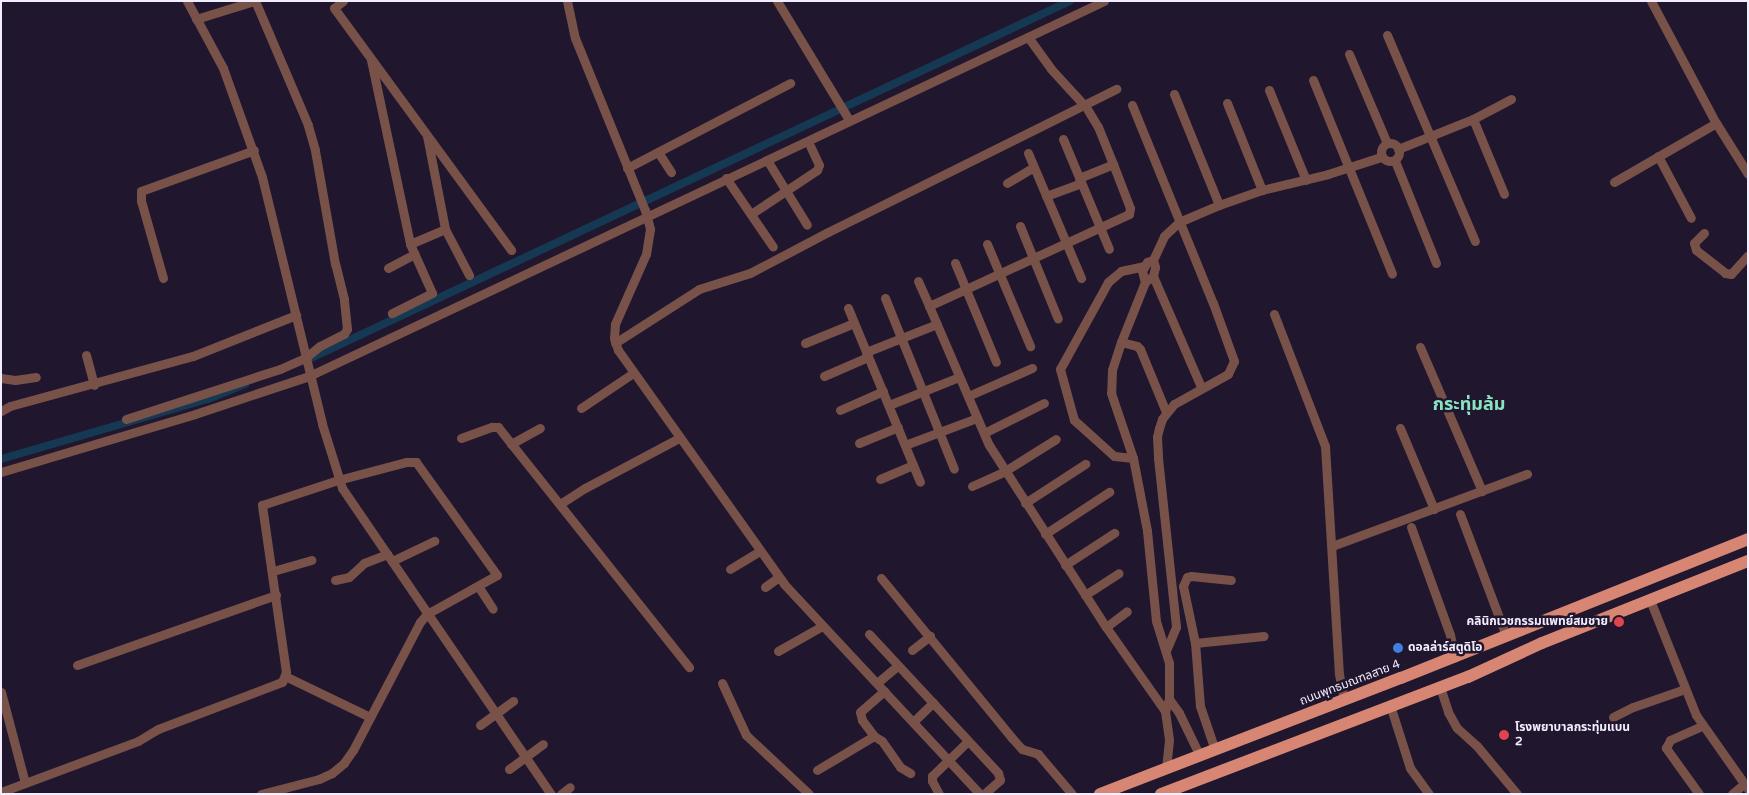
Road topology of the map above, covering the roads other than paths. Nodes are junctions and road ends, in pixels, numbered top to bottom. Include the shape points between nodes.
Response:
1 (187, 1) edge
2 (253, 1) edge
3 (344, 1) edge
4 (568, 1) edge
5 (777, 1) edge
6 (1104, 1) edge
7 (1651, 1) edge
8 (196, 18) junction
9 (1387, 35) dead end
10 (1028, 37) junction
11 (1349, 54) dead end
12 (370, 57) junction
13 (1313, 80) dead end
14 (790, 82) dead end
15 (1116, 89) dead end
16 (1269, 90) dead end
17 (1174, 94) dead end
18 (1511, 99) dead end
19 (1226, 103) dead end
20 (1132, 105) dead end
21 (1085, 107) junction
22 (846, 114) junction
23 (1473, 119) junction
24 (1716, 123) junction
25 (426, 134) junction
26 (1430, 136) junction
27 (1063, 139) dead end
28 (1387, 143) junction
29 (810, 146) dead end
30 (1398, 149) junction
31 (254, 150) junction
32 (658, 152) junction
33 (1028, 153) dead end
34 (1658, 156) junction
35 (1382, 157) junction
36 (767, 160) junction
37 (1395, 161) junction
38 (1113, 164) junction
39 (1034, 167) junction
40 (627, 168) junction
41 (1349, 168) junction
42 (671, 172) dead end
43 (1748, 174) edge
44 (726, 178) junction
45 (1080, 180) junction
46 (1306, 180) junction
47 (1614, 182) dead end
48 (1007, 184) dead end
49 (785, 190) junction
50 (1262, 190) junction
51 (1504, 194) dead end
52 (1046, 196) junction
53 (1219, 205) junction
54 (644, 210) junction
55 (751, 214) junction
56 (1691, 218) dead end
57 (1179, 222) junction
58 (807, 225) dead end
59 (1020, 226) dead end
60 (1100, 228) junction
61 (445, 229) junction
62 (1704, 233) dead end
63 (1476, 241) dead end
64 (1066, 242) junction
65 (410, 244) junction
66 (987, 244) dead end
67 (772, 247) dead end
68 (1109, 249) dead end
69 (511, 250) dead end
70 (414, 254) junction
71 (1748, 255) edge
72 (1033, 258) junction
73 (1153, 260) junction
74 (955, 263) dead end
75 (1436, 263) dead end
76 (1144, 266) junction
77 (388, 268) dead end
78 (1000, 274) junction
79 (1392, 274) dead end
80 (469, 275) dead end
81 (1153, 276) junction
82 (163, 278) dead end
83 (1082, 278) dead end
84 (918, 281) dead end
85 (1144, 282) junction
86 (966, 289) junction
87 (885, 298) dead end
88 (929, 306) junction
89 (848, 308) dead end
90 (392, 313) dead end
91 (1274, 314) dead end
92 (296, 315) junction
93 (1058, 319) dead end
94 (854, 323) junction
95 (937, 324) junction
96 (901, 339) junction
97 (1121, 342) junction
98 (615, 343) junction
99 (805, 343) dead end
100 (1030, 346) dead end
101 (1420, 347) dead end
102 (86, 355) dead end
103 (867, 355) junction
104 (305, 359) junction
105 (996, 362) dead end
106 (1032, 368) dead end
107 (633, 372) junction
108 (309, 373) junction
109 (824, 376) dead end
110 (36, 377) dead end
111 (959, 377) junction
112 (1, 378) edge
113 (94, 384) junction
114 (1201, 387) junction
115 (883, 391) junction
116 (923, 391) junction
117 (968, 396) junction
118 (1044, 403) dead end
119 (889, 405) junction
120 (581, 408) dead end
121 (840, 410) dead end
122 (1, 411) edge
123 (1166, 412) junction
124 (977, 418) junction
125 (126, 419) dead end
126 (898, 427) junction
127 (540, 428) dead end
128 (1400, 428) dead end
129 (940, 432) junction
130 (984, 433) junction
131 (461, 438) dead end
132 (680, 438) junction
133 (1056, 439) dead end
134 (859, 443) dead end
135 (511, 444) junction
136 (905, 445) junction
137 (1133, 458) junction
138 (1086, 464) dead end
139 (913, 465) junction
140 (954, 468) dead end
141 (1005, 471) junction
142 (1, 472) edge
143 (1527, 474) dead end
144 (880, 479) dead end
145 (338, 480) junction
146 (920, 482) dead end
147 (972, 486) dead end
148 (1482, 491) junction
149 (1109, 492) dead end
150 (1025, 503) junction
151 (560, 504) junction
152 (1434, 509) junction
153 (1460, 514) dead end
154 (1411, 527) dead end
155 (1114, 533) dead end
156 (1046, 534) junction
157 (1748, 539) edge
158 (434, 541) dead end
159 (1332, 546) junction
160 (760, 551) junction
161 (390, 558) junction
162 (311, 560) dead end
163 (1748, 561) edge
164 (1065, 565) junction
165 (730, 569) dead end
166 (273, 571) junction
167 (1119, 573) dead end
168 (778, 577) junction
169 (881, 578) dead end
170 (335, 580) dead end
171 (1232, 580) dead end
172 (478, 586) junction
173 (765, 587) dead end
174 (276, 595) junction
175 (1085, 595) junction
176 (1650, 600) junction
177 (493, 609) dead end
178 (1127, 611) dead end
179 (427, 614) junction
180 (822, 626) junction
181 (1106, 627) junction
182 (869, 634) dead end
183 (930, 636) junction
184 (1264, 636) dead end
185 (1506, 636) junction
186 (1195, 644) junction
187 (912, 650) dead end
188 (778, 651) dead end
189 (1166, 651) junction
190 (1455, 656) junction
191 (77, 665) dead end
192 (897, 666) junction
193 (689, 667) dead end
194 (285, 676) junction
195 (722, 683) dead end
196 (877, 683) junction
197 (1440, 687) junction
198 (1685, 689) junction
199 (884, 691) junction
200 (1, 692) edge
201 (1169, 699) junction
202 (1344, 700) junction
203 (513, 701) dead end
204 (933, 704) junction
205 (1390, 705) junction
206 (1165, 711) junction
207 (496, 714) junction
208 (1613, 717) dead end
209 (370, 718) junction
210 (913, 722) junction
211 (480, 725) dead end
212 (1702, 726) junction
213 (874, 736) junction
214 (968, 741) junction
215 (543, 744) dead end
216 (1228, 745) junction
217 (1215, 750) junction
218 (1200, 756) junction
219 (1258, 756) junction
220 (526, 757) junction
221 (948, 760) junction
222 (509, 769) dead end
223 (1166, 769) junction
224 (818, 770) dead end
225 (910, 773) dead end
226 (25, 783) junction
227 (1746, 786) edge
228 (570, 787) dead end
229 (1, 792) edge
230 (261, 794) edge
231 (551, 794) edge
232 (561, 794) edge
233 (809, 794) edge
234 (939, 794) edge
235 (980, 794) edge
236 (984, 794) edge
237 (1072, 794) edge
238 (1100, 794) edge
239 (1161, 794) edge
240 (1429, 794) edge
241 (1517, 794) edge
242 (1699, 794) edge
243 (1732, 794) edge

1 - 8 street
2 - 8 street
2 - 104 street via 308,124 316,150 347,318 344,334 320,346
3 - 12 street via 334,8
4 - 40 street via 575,38
5 - 22 street
6 - 10 street
7 - 24 street
8 - 31 street via 223,68
9 - 26 street
10 - 21 street
10 - 22 street
11 - 28 street
12 - 25 street
12 - 65 street
13 - 41 street
14 - 32 street
15 - 21 street
16 - 46 street
17 - 53 street
18 - 23 street
19 - 50 street
20 - 57 street
21 - 38 street via 1098,127
21 - 98 street via 750,273 699,289
22 - 36 street
23 - 26 street
23 - 51 street
24 - 34 street
24 - 43 street
25 - 61 street
25 - 69 street
26 - 30 street
26 - 63 street
27 - 45 street
28 - 30 street via 1396,145
28 - 35 street via 1381,149
29 - 49 street via 819,166 817,170
30 - 37 street
31 - 82 street via 141,191
31 - 92 street via 274,216
32 - 40 street
32 - 42 street
33 - 39 street
34 - 47 street
34 - 56 street
35 - 37 street via 1387,162
35 - 41 street
36 - 44 street
36 - 49 street
37 - 75 street
38 - 45 street
38 - 60 street via 1131,210
39 - 48 street
39 - 52 street
40 - 54 street
41 - 46 street
41 - 79 street
44 - 54 street
44 - 55 street
45 - 52 street
45 - 60 street
46 - 50 street
49 - 55 street
49 - 58 street
50 - 53 street
52 - 64 street
53 - 57 street
54 - 98 street via 650,229 649,246 618,315
54 - 108 street
55 - 67 street
57 - 73 street via 1164,236
57 - 114 street via 1234,361 1228,374
59 - 72 street
60 - 64 street
60 - 68 street
61 - 65 street
61 - 80 street
62 - 71 street via 1694,243 1696,250 1725,273 1731,274
64 - 72 street
64 - 83 street
65 - 70 street
66 - 78 street
70 - 77 street
70 - 90 street via 432,292
72 - 78 street
72 - 93 street
73 - 76 street
73 - 81 street
74 - 86 street
76 - 85 street
76 - 137 street via 1121,271 1108,282 1060,369 1074,420 1114,456
78 - 86 street
78 - 100 street
81 - 85 street
81 - 114 street
84 - 88 street
85 - 97 street
86 - 88 street
86 - 105 street
87 - 96 street
88 - 95 street
89 - 94 street
91 - 159 street via 1325,446
92 - 104 street
92 - 113 street via 193,356
94 - 99 street
94 - 103 street
95 - 96 street
95 - 111 street
96 - 103 street
96 - 116 street
97 - 123 street via 1140,350
97 - 137 street via 1112,370 1111,392
98 - 107 street
101 - 148 street
102 - 113 street
103 - 109 street
103 - 115 street
104 - 108 street
104 - 125 street
106 - 117 street
107 - 120 street
107 - 132 street
108 - 142 street via 195,414
108 - 145 street
110 - 112 street
111 - 116 street
111 - 117 street
113 - 122 street via 23,402
114 - 123 street
115 - 119 street
115 - 121 street
116 - 119 street
116 - 129 street
117 - 124 street
118 - 130 street
119 - 126 street
123 - 189 street via 1157,444 1176,628
124 - 129 street
124 - 130 street
126 - 134 street
126 - 136 street
127 - 135 street
128 - 152 street
129 - 136 street
129 - 140 street
130 - 141 street
131 - 135 street via 495,426
132 - 151 street
132 - 160 street
133 - 141 street
135 - 151 street
136 - 139 street
137 - 189 street via 1147,531 1156,621
138 - 150 street
139 - 144 street
139 - 146 street
141 - 147 street
141 - 150 street
143 - 148 street
145 - 161 street
145 - 166 street via 262,505
145 - 172 street via 416,462 497,575
148 - 152 street
149 - 156 street
150 - 156 street
151 - 193 street
152 - 159 street
153 - 185 street
154 - 190 street
155 - 164 street
156 - 164 street
157 - 185 main road, ถนนพุทธมณฑลสาย 4
158 - 161 street
159 - 202 street via 1339,674
160 - 165 street
160 - 168 street
161 - 170 street via 364,564 349,577
161 - 179 street
162 - 166 street
163 - 176 main road
164 - 175 street
166 - 174 street
167 - 175 street
168 - 173 street
168 - 180 street
169 - 183 street
171 - 186 street via 1196,575 1184,581
172 - 177 street
172 - 179 street
174 - 191 street
174 - 194 street
175 - 181 street
176 - 197 main road
176 - 198 street
178 - 181 street
179 - 207 street
179 - 209 street via 416,627
180 - 188 street
180 - 196 street
181 - 206 street
182 - 192 street
183 - 187 street
183 - 237 street via 1017,743 1027,752 1038,754
184 - 186 street
185 - 190 main road, ถนนพุทธมณฑลสาย 4
186 - 217 street via 1200,706
189 - 201 street
190 - 202 main road, ถนนพุทธมณฑลสาย 4
192 - 196 street
192 - 204 street
194 - 209 street
194 - 226 street via 274,686
195 - 233 street via 746,735
196 - 199 street
197 - 205 main road
197 - 241 street via 1457,728 1477,746
198 - 208 street
198 - 212 street
199 - 210 street
199 - 213 street via 860,712
200 - 226 street
201 - 206 street
201 - 218 street
202 - 216 main road, ถนนพุทธมณฑลสาย 4
203 - 207 street
204 - 210 street
204 - 214 street
205 - 219 main road
205 - 240 street via 1410,768
206 - 223 street via 1169,740
207 - 211 street
207 - 220 street
209 - 230 street via 353,750 332,773
210 - 221 street
212 - 227 street
212 - 242 street via 1670,740 1666,748
213 - 224 street
213 - 225 street via 882,741 900,767
214 - 221 street
214 - 236 street via 1000,777 998,783
215 - 220 street
216 - 217 main road, ถนนพุทธมณฑลสาย 4
216 - 219 main road
217 - 218 main road, ถนนพุทธมณฑลสาย 4
218 - 223 main road, ถนนพุทธมณฑลสาย 4
219 - 239 main road
220 - 222 street
220 - 231 street
221 - 234 street via 931,778
221 - 235 street
223 - 238 main road, ถนนพุทธมณฑลสาย 4
226 - 229 street
227 - 243 street
228 - 232 street

